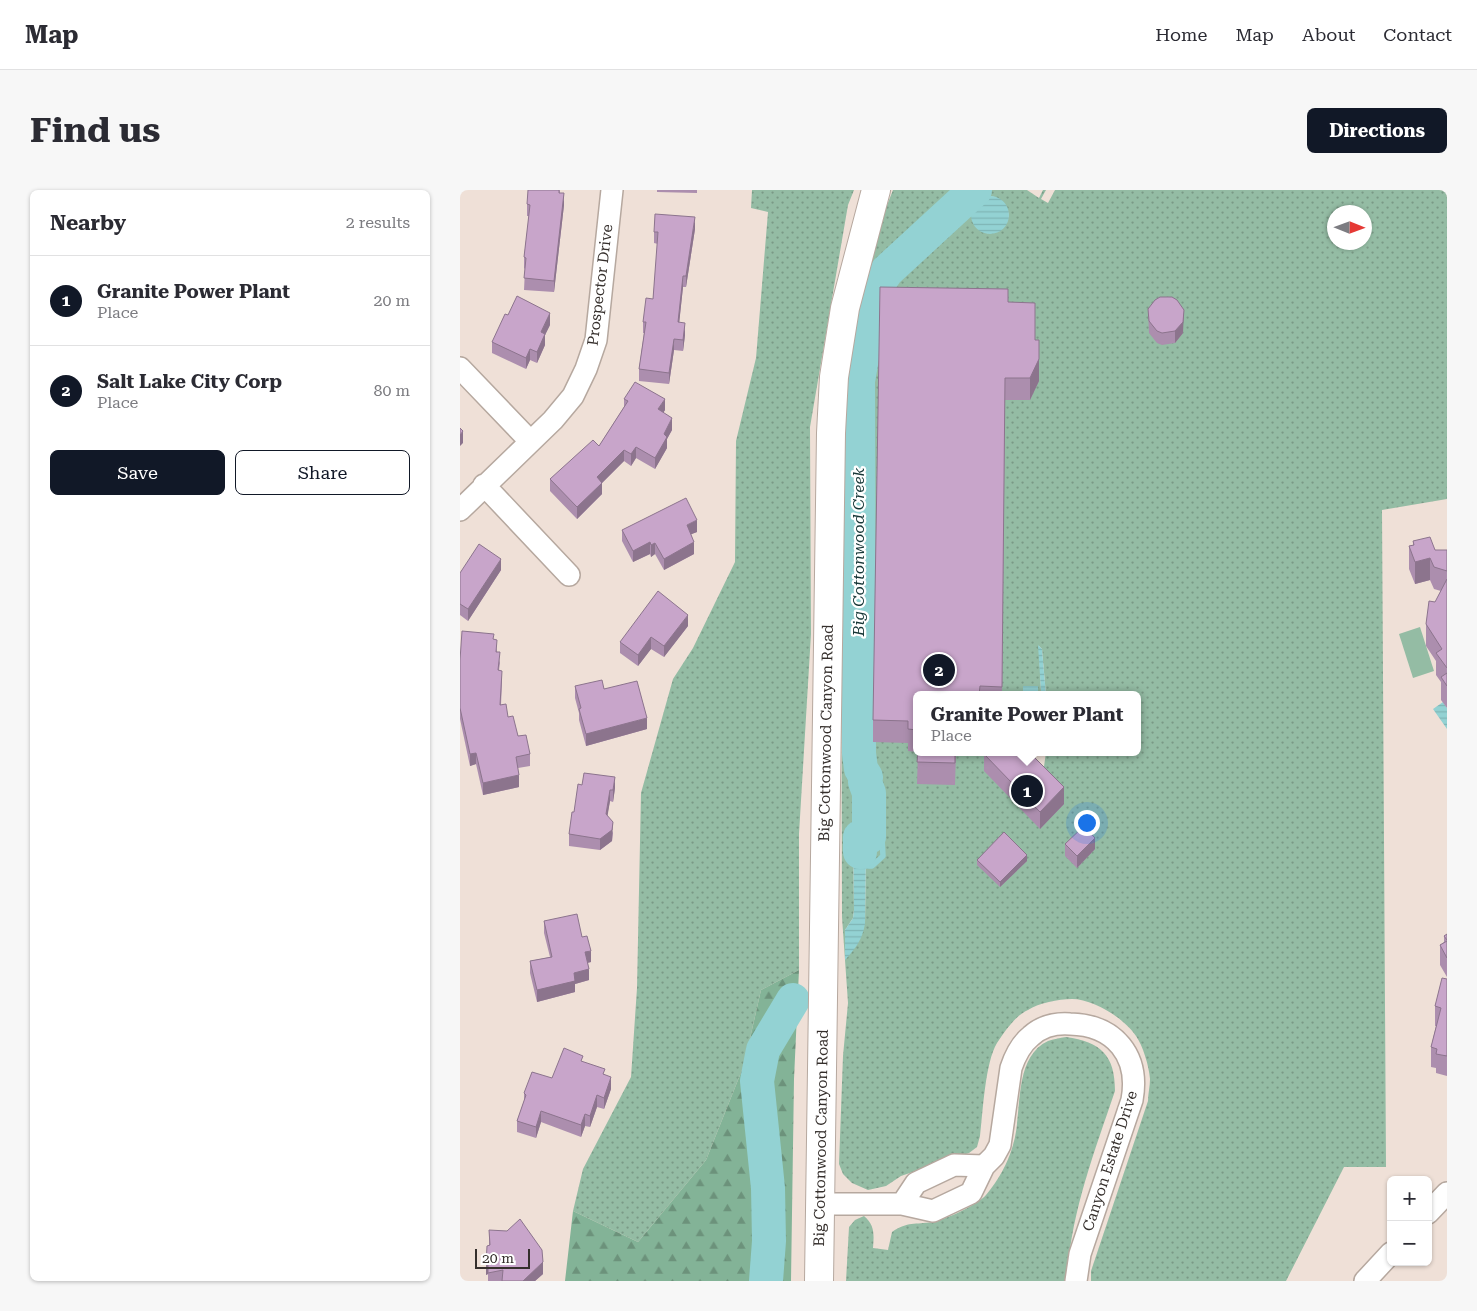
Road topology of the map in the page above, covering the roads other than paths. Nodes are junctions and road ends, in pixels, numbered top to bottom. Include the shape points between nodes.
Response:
1 (612, 190) edge
2 (876, 190) edge
3 (460, 368) edge
4 (530, 441) junction
5 (484, 485) junction
6 (460, 510) edge
7 (569, 575) dead end
8 (984, 1166) junction
9 (1447, 1192) edge
10 (820, 1204) junction
11 (902, 1204) junction
12 (1432, 1209) edge
13 (1387, 1257) edge
14 (819, 1281) edge
15 (1076, 1281) edge
16 (1365, 1281) edge

1 - 4 street, Prospector Drive via 596,340 572,396
2 - 10 main road, Big Cottonwood Canyon Road via 845,308 833,395
3 - 4 street
4 - 5 street, Prospector Drive
5 - 6 street, Prospector Drive
5 - 7 street
8 - 11 street via 954,1165 916,1183
8 - 11 street, Canyon Estate Drive via 971,1193 956,1200 932,1211
8 - 15 street, Canyon Estate Drive via 1000,1145 1010,1068 1030,1036 1049,1026 1076,1024 1103,1031 1123,1047 1133,1072 1132,1100 1080,1254
9 - 12 street
10 - 11 street, Canyon Estate Drive
10 - 14 main road, Big Cottonwood Canyon Road
13 - 16 street

